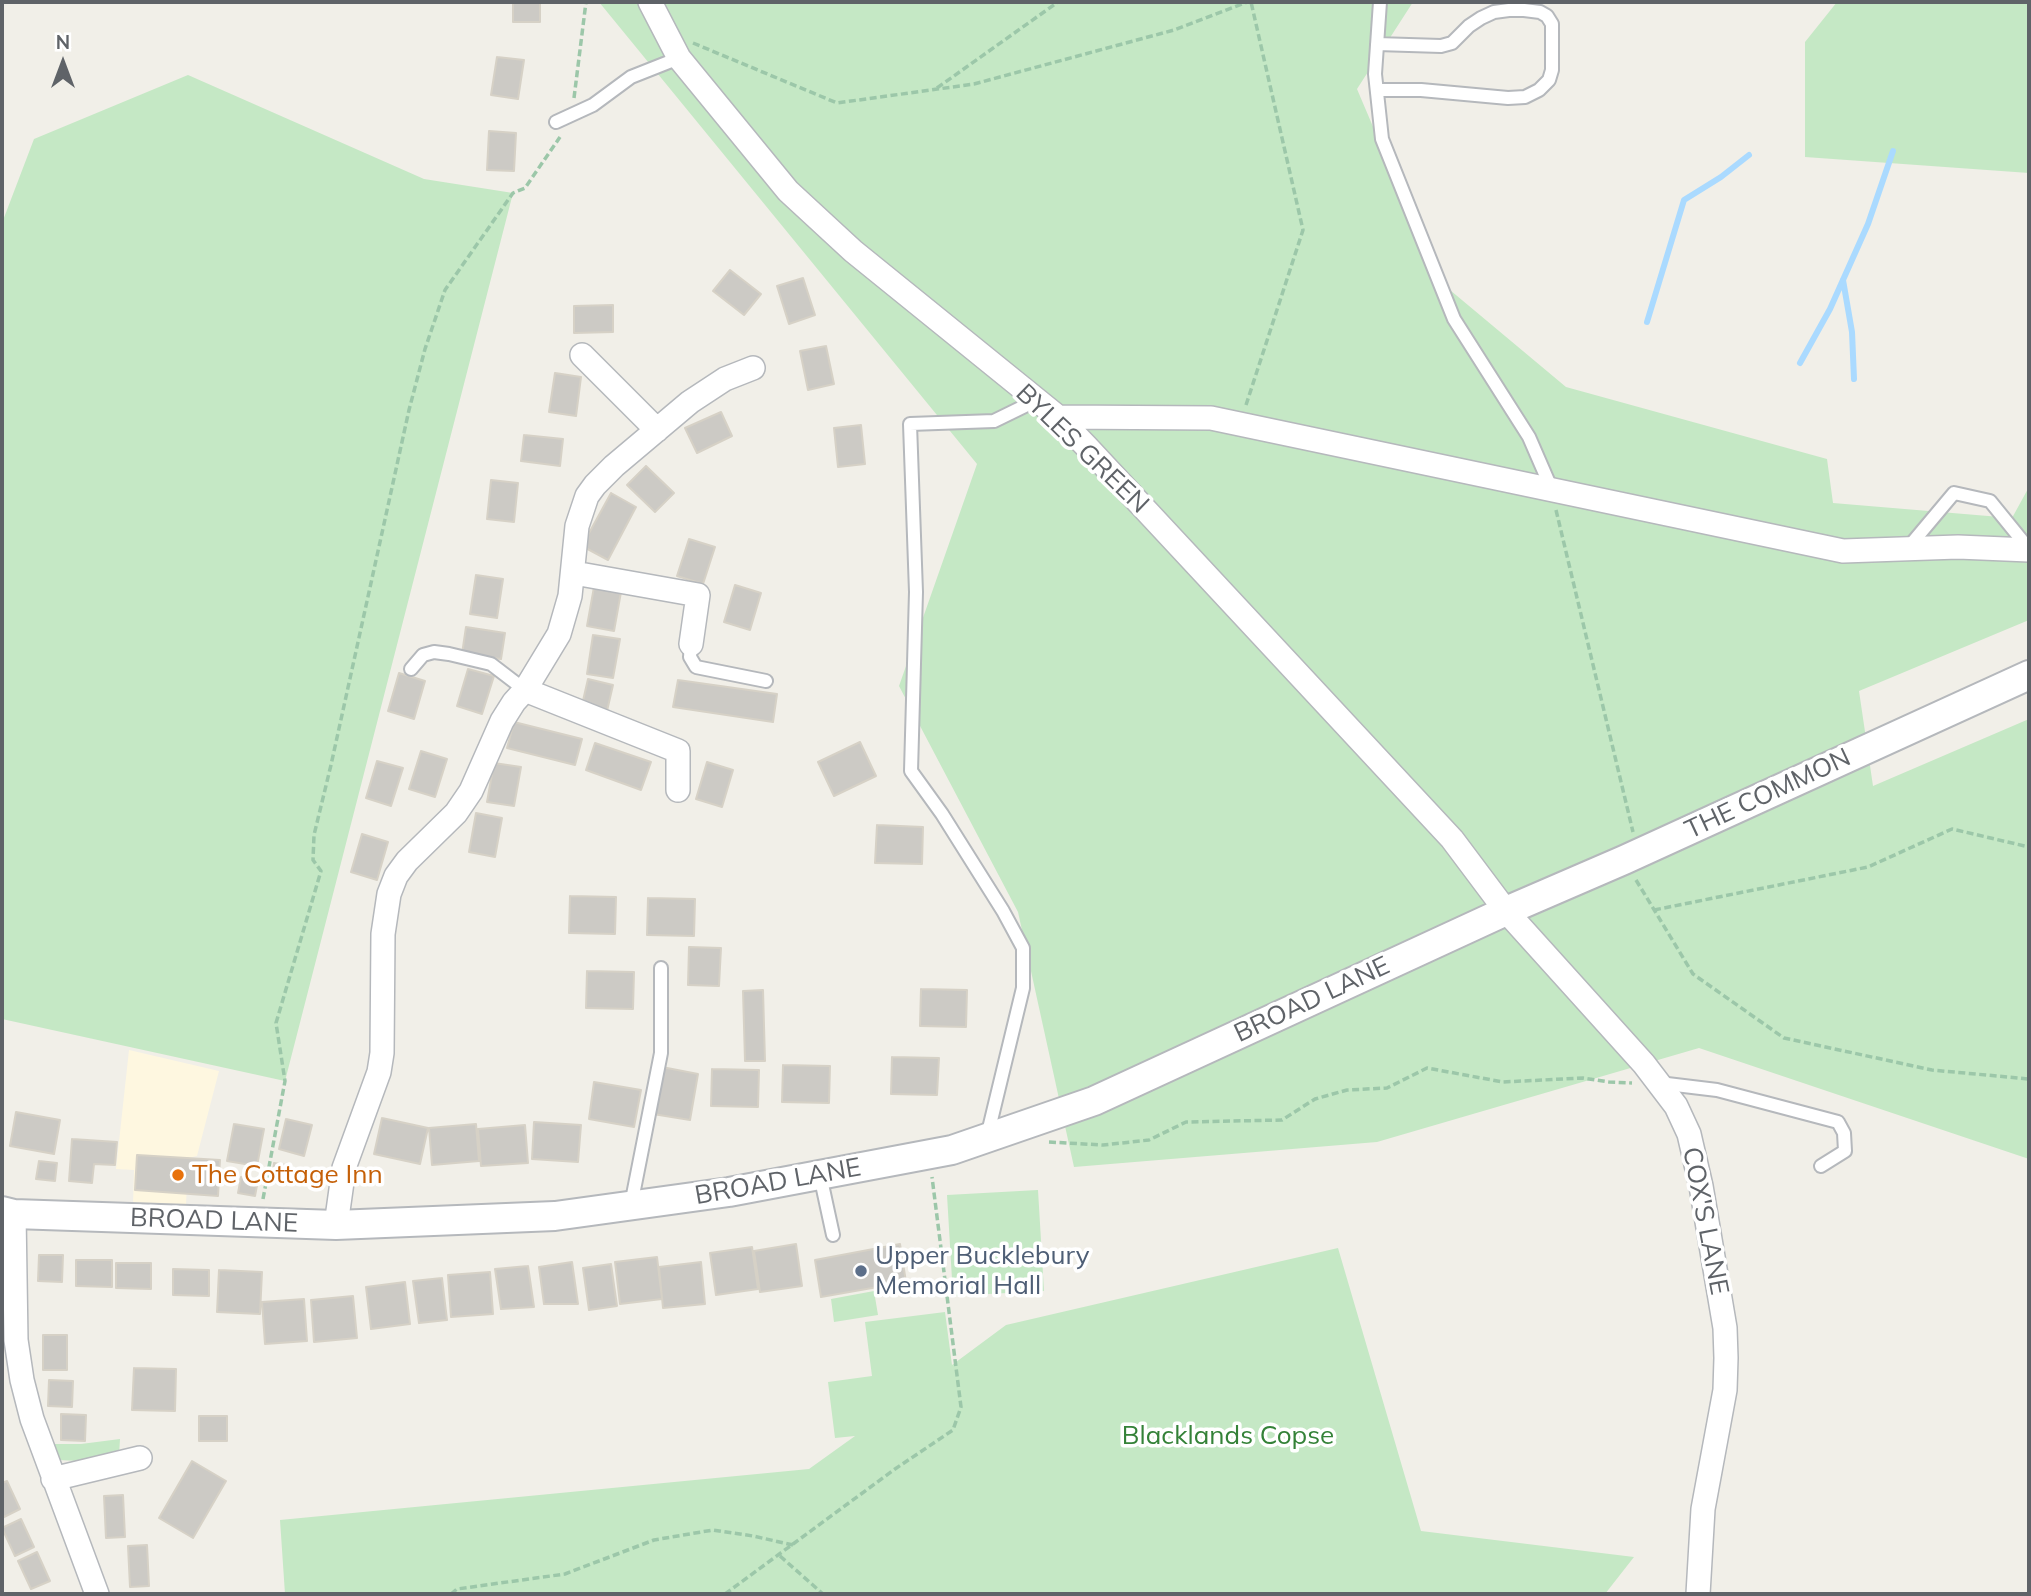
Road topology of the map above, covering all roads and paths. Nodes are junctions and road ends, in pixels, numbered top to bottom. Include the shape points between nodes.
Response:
1 (586, 2) edge
2 (650, 2) edge
3 (1058, 2) edge
4 (1249, 2) edge
5 (1380, 2) edge
6 (665, 31) junction
7 (1377, 44) junction
8 (679, 58) junction
9 (935, 89) junction
10 (1377, 90) junction
11 (572, 114) junction
12 (555, 122) dead end
13 (582, 355) dead end
14 (753, 368) dead end
15 (1037, 400) junction
16 (1058, 418) junction
17 (1240, 424) junction
18 (657, 430) junction
19 (1552, 491) junction
20 (1907, 549) junction
21 (2029, 550) edge
22 (574, 573) junction
23 (691, 644) joint
24 (411, 669) dead end
25 (2029, 675) edge
26 (766, 681) dead end
27 (525, 690) junction
28 (678, 790) dead end
29 (2029, 847) edge
30 (1631, 857) junction
31 (1654, 910) junction
32 (1506, 911) junction
33 (661, 968) dead end
34 (2029, 1079) edge
35 (1658, 1083) junction
36 (986, 1139) junction
37 (1046, 1142) dead end
38 (929, 1154) junction
39 (1821, 1166) dead end
40 (820, 1175) junction
41 (631, 1205) junction
42 (8, 1212) edge
43 (258, 1221) junction
44 (336, 1225) junction
45 (832, 1235) dead end
46 (140, 1458) dead end
47 (53, 1479) junction
48 (793, 1545) junction
49 (779, 1556) junction
50 (97, 1594) edge
51 (451, 1594) edge
52 (725, 1594) edge
53 (823, 1594) edge
54 (1698, 1594) edge

1 - 11 path
2 - 6 street, BYLES GREEN
3 - 9 path
4 - 9 path via 1174,30 974,84
4 - 17 path via 1303,230
5 - 7 lane
6 - 8 street, BYLES GREEN
6 - 9 path via 837,103
7 - 10 lane
7 - 10 lane via 1441,46 1452,43 1481,18 1509,10 1540,12 1552,24 1549,80 1525,97
8 - 11 lane via 631,77 593,105
8 - 15 street, BYLES GREEN via 788,191 853,251
10 - 19 lane via 1382,139 1454,319 1529,437
11 - 12 lane
11 - 43 path via 526,188 513,193 444,290 425,349 314,835 313,860 321,871 276,1023 285,1082
13 - 18 street
14 - 18 street via 705,390
15 - 16 street, BYLES GREEN
15 - 36 lane via 994,421 910,424 916,592 911,771 1023,948 1023,988
16 - 17 street via 1211,418
16 - 32 street, BYLES GREEN via 1451,839
17 - 19 street
18 - 22 street via 587,496 577,526
19 - 20 street via 1843,551
19 - 30 path
20 - 21 street
20 - 21 lane via 1954,493 1990,501
22 - 23 street via 698,595
22 - 27 street via 558,634
23 - 26 lane via 690,657 696,667
24 - 27 lane via 424,655 449,654 491,664
25 - 30 street, THE COMMON
27 - 28 street via 678,751
27 - 44 street via 497,729 471,791 456,813 407,861 389,894 383,934 382,1054 344,1168
29 - 31 path via 1952,829 1868,867
30 - 31 path
30 - 32 street, THE COMMON
31 - 34 path via 1693,974 1784,1038 1931,1070
32 - 35 street, COX'S LANE
32 - 36 street, BROAD LANE via 1094,1101
33 - 41 lane via 661,1054
35 - 37 path via 1583,1078 1503,1082 1427,1068 1387,1088 1347,1090 1315,1099 1282,1120 1186,1122 1149,1140 1126,1143
35 - 39 lane via 1717,1090 1838,1122 1845,1151
35 - 54 street, COX'S LANE via 1689,1134 1725,1328 1725,1390 1703,1509
36 - 38 street, BROAD LANE
38 - 40 street, BROAD LANE
38 - 48 path via 961,1407 957,1419 953,1430
40 - 41 street, BROAD LANE
40 - 45 lane
41 - 44 street, BROAD LANE via 555,1216
42 - 43 street, BROAD LANE
42 - 47 street via 22,1380
43 - 44 street, BROAD LANE
46 - 47 street
47 - 50 street
48 - 49 path
48 - 51 path via 713,1530 654,1540 565,1574 457,1589
49 - 52 path
49 - 53 path

